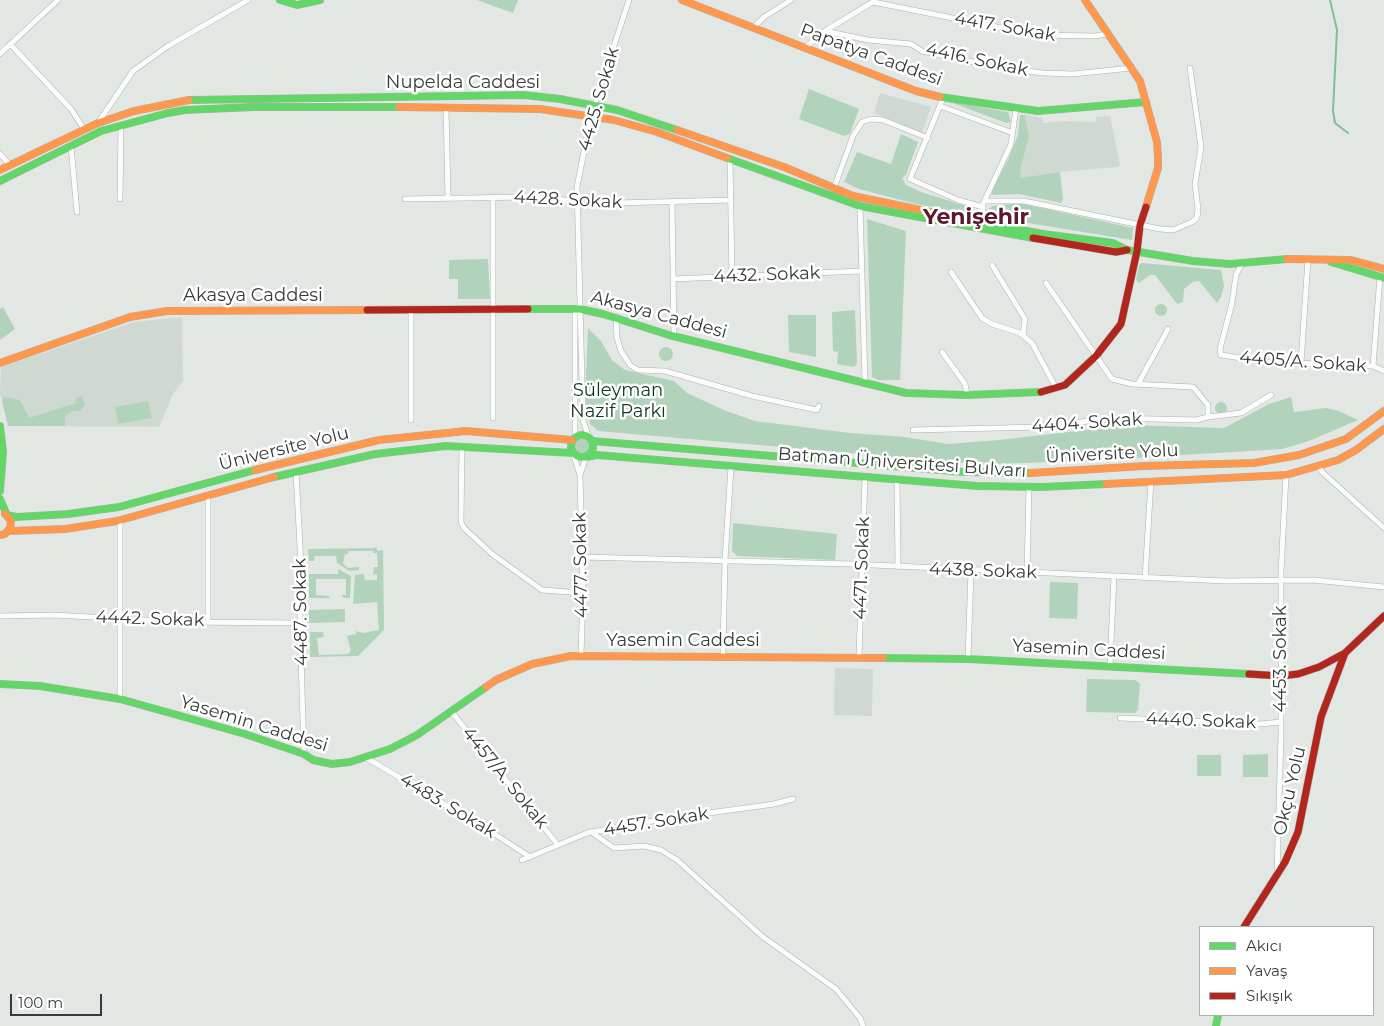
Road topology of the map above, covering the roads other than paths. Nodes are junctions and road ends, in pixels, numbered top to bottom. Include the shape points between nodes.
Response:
1 (58, 0) edge
2 (248, 0) edge
3 (280, 0) edge
4 (320, 0) edge
5 (630, 0) edge
6 (682, 0) edge
7 (790, 0) edge
8 (1085, 0) edge
9 (875, 1) edge
10 (753, 28) junction
11 (825, 31) junction
12 (1109, 34) junction
13 (10, 44) junction
14 (806, 47) junction
15 (0, 54) edge
16 (1132, 68) junction
17 (1190, 68) dead end
18 (943, 98) junction
19 (1146, 102) junction
20 (594, 106) junction
21 (940, 106) junction
22 (446, 107) junction
23 (1016, 108) junction
24 (591, 116) junction
25 (98, 122) junction
26 (121, 126) junction
27 (84, 129) junction
28 (1013, 133) junction
29 (928, 138) junction
30 (71, 146) junction
31 (0, 154) edge
32 (730, 159) junction
33 (10, 165) junction
34 (0, 170) edge
35 (0, 181) edge
36 (834, 188) junction
37 (493, 197) junction
38 (448, 198) junction
39 (120, 199) dead end
40 (405, 199) dead end
41 (731, 200) junction
42 (672, 201) junction
43 (985, 201) junction
44 (577, 204) junction
45 (860, 206) junction
46 (983, 207) junction
47 (76, 212) dead end
48 (1140, 224) junction
49 (982, 226) junction
50 (1137, 251) junction
51 (1308, 259) junction
52 (1321, 259) junction
53 (1242, 263) junction
54 (992, 265) dead end
55 (1384, 269) edge
56 (861, 271) junction
57 (951, 272) dead end
58 (732, 276) junction
59 (1382, 278) edge
60 (673, 279) junction
61 (1046, 283) dead end
62 (493, 308) junction
63 (411, 309) junction
64 (577, 309) junction
65 (616, 319) junction
66 (1168, 329) dead end
67 (1023, 335) junction
68 (674, 336) junction
69 (942, 352) dead end
70 (1096, 356) junction
71 (0, 363) edge
72 (1301, 364) junction
73 (1373, 366) junction
74 (1384, 371) edge
75 (865, 383) junction
76 (1138, 384) junction
77 (1056, 388) junction
78 (1271, 394) dead end
79 (967, 395) junction
80 (819, 406) dead end
81 (1384, 411) edge
82 (1208, 417) junction
83 (493, 418) dead end
84 (411, 420) dead end
85 (0, 426) edge
86 (1384, 429) edge
87 (913, 430) dead end
88 (574, 438) junction
89 (590, 440) junction
90 (462, 446) junction
91 (573, 453) junction
92 (586, 457) junction
93 (1320, 466) junction
94 (731, 467) junction
95 (296, 472) junction
96 (1286, 475) junction
97 (580, 476) junction
98 (865, 478) junction
99 (898, 480) junction
100 (1151, 481) junction
101 (1029, 487) junction
102 (0, 491) edge
103 (208, 496) junction
104 (0, 499) edge
105 (3, 513) edge
106 (120, 520) junction
107 (1384, 528) edge
108 (5, 533) edge
109 (0, 544) edge
110 (582, 557) junction
111 (725, 560) junction
112 (862, 566) junction
113 (898, 568) junction
114 (971, 570) junction
115 (1027, 572) junction
116 (1114, 576) junction
117 (1145, 578) junction
118 (1281, 581) junction
119 (1384, 587) edge
120 (583, 593) junction
121 (0, 616) edge
122 (1384, 616) edge
123 (122, 619) junction
124 (208, 622) junction
125 (300, 623) junction
126 (1344, 653) junction
127 (723, 655) junction
128 (581, 656) junction
129 (859, 657) junction
130 (968, 658) junction
131 (1110, 665) junction
132 (1281, 676) junction
133 (0, 684) edge
134 (120, 700) junction
135 (451, 711) junction
136 (1120, 718) dead end
137 (1281, 722) junction
138 (304, 754) junction
139 (365, 757) junction
140 (793, 799) dead end
141 (592, 832) junction
142 (558, 844) junction
143 (530, 857) junction
144 (522, 860) dead end
145 (1277, 874) junction
146 (1245, 926) edge
147 (863, 1026) edge

1 - 13 street
2 - 25 street via 168,46 133,71
3 - 4 street via 297,5
5 - 20 street, 4425. Sokak
6 - 10 street, Papatya Caddesi
7 - 10 street
8 - 12 street, Akasya Caddesi
9 - 11 street
9 - 12 street, 4417. Sokak via 1037,35
10 - 14 street, Papatya Caddesi
11 - 14 street
11 - 16 street, 4416. Sokak via 911,44 922,51 1043,73 1073,74
12 - 16 street, Akasya Caddesi
13 - 15 street
13 - 27 street via 71,109
14 - 18 street, Papatya Caddesi via 916,91
16 - 19 street, Akasya Caddesi
17 - 48 street via 1201,147 1195,184 1196,218 1173,230
18 - 21 street
18 - 23 street, Papatya Caddesi
19 - 23 street, Papatya Caddesi via 1038,110
19 - 48 street, Akasya Caddesi via 1157,142 1158,168
20 - 24 street, 4425. Sokak
20 - 25 street, Nupelda Caddesi via 524,95 193,100 134,111
20 - 36 street, Nupelda Caddesi via 653,121
21 - 28 street
21 - 29 street
22 - 24 street, Nupelda Caddesi via 540,109
22 - 26 street, Nupelda Caddesi via 185,110
22 - 38 street
23 - 28 street
24 - 32 street, Nupelda Caddesi via 657,132
24 - 44 street, 4425. Sokak via 577,187
25 - 27 street, Nupelda Caddesi
26 - 30 street, Nupelda Caddesi via 101,131
26 - 39 street
27 - 33 street, Nupelda Caddesi
28 - 43 street
29 - 36 street via 883,120 862,122 853,136
29 - 46 street via 910,179
30 - 35 street, Nupelda Caddesi
30 - 47 street
31 - 33 street
32 - 41 street
32 - 45 street, Nupelda Caddesi
33 - 34 street, Nupelda Caddesi
36 - 49 street, Nupelda Caddesi via 853,196
37 - 38 street, 4428. Sokak
37 - 44 street, 4428. Sokak via 560,199
37 - 62 street
38 - 40 street, 4428. Sokak
41 - 42 street, 4428. Sokak
41 - 58 street
42 - 44 street, 4428. Sokak
42 - 60 street
43 - 46 street
43 - 48 street via 1024,201
44 - 64 street, 4425. Sokak
45 - 49 street, Nupelda Caddesi
45 - 56 street
46 - 49 street
48 - 50 street, Akasya Caddesi
49 - 50 street, Nupelda Caddesi via 1116,252
50 - 53 street, Nupelda Caddesi via 1193,261
50 - 70 street, Akasya Caddesi via 1121,324
51 - 52 street, Nupelda Caddesi
51 - 53 street, Nupelda Caddesi
51 - 72 street
52 - 55 street, Nupelda Caddesi via 1351,260
52 - 59 street, Nupelda Caddesi
53 - 72 street, 4405/A. Sokak via 1236,275 1221,355
54 - 67 street via 1025,319
56 - 58 street, 4432. Sokak
56 - 75 street
57 - 67 street via 982,318
58 - 60 street, 4432. Sokak
59 - 73 street
60 - 68 street
61 - 70 street, 4404. Sokak
62 - 63 street, Akasya Caddesi
62 - 64 street, Akasya Caddesi
62 - 83 street
63 - 71 street, Akasya Caddesi via 152,313 122,320
63 - 84 street
64 - 65 street, Akasya Caddesi
64 - 88 street
64 - 89 street, 4425. Sokak via 583,420
65 - 68 street, Akasya Caddesi
65 - 80 street via 621,351 630,365 638,370 665,371 752,396 817,410
66 - 76 street
67 - 77 street via 1032,343
68 - 75 street, Akasya Caddesi
69 - 79 street via 965,384
70 - 76 street, 4404. Sokak via 1112,379
70 - 77 street, Akasya Caddesi via 1065,385
72 - 73 street, 4405/A. Sokak
73 - 74 street, 4405/A. Sokak
75 - 79 street, Akasya Caddesi via 906,393
76 - 82 street, 4404. Sokak via 1193,388 1208,405
77 - 79 street, Akasya Caddesi via 1042,392
78 - 82 street via 1241,413
81 - 89 street, Üniversite Yolu via 1346,439 1299,455 1254,463 1014,474
82 - 87 street, 4404. Sokak via 1196,420 1113,418 1041,427
85 - 102 street via 3,452
86 - 93 street, Batman Üniversitesi Bulvarı via 1356,450
88 - 89 street via 582,435
88 - 91 street via 570,447
88 - 105 street, Üniversite Yolu via 466,431 379,440 119,507 39,516
89 - 92 street via 593,449
90 - 91 street
90 - 95 street via 374,454
90 - 120 street via 461,522 464,528 492,554 542,590
91 - 92 street
91 - 97 street
92 - 94 street, Batman Üniversitesi Bulvarı via 596,455
92 - 97 street
93 - 96 street, Batman Üniversitesi Bulvarı
93 - 107 street via 1321,471
94 - 98 street, Batman Üniversitesi Bulvarı
94 - 111 street
95 - 103 street
95 - 125 street, 4487. Sokak via 301,565
96 - 100 street, Batman Üniversitesi Bulvarı
96 - 118 street, 4453. Sokak
97 - 110 street, 4477. Sokak
98 - 99 street, Batman Üniversitesi Bulvarı
98 - 112 street, 4471. Sokak
99 - 101 street, Batman Üniversitesi Bulvarı
99 - 113 street, 4471. Sokak
100 - 101 street, Batman Üniversitesi Bulvarı
100 - 117 street
101 - 115 street
103 - 106 street
103 - 124 street
104 - 105 street
105 - 108 street via 11,524
106 - 108 street via 65,529 16,529
106 - 123 street
108 - 109 street
110 - 111 street, 4438. Sokak
110 - 120 street, 4477. Sokak
111 - 112 street, 4438. Sokak
111 - 127 street
112 - 113 street, 4438. Sokak
112 - 129 street, 4471. Sokak
113 - 114 street, 4438. Sokak
114 - 115 street, 4438. Sokak
114 - 130 street
115 - 116 street, 4438. Sokak
116 - 117 street, 4438. Sokak
116 - 131 street
117 - 118 street, 4438. Sokak
118 - 119 street, 4438. Sokak via 1313,580
118 - 132 street, 4453. Sokak
120 - 128 street, 4477. Sokak
121 - 123 street, 4442. Sokak
122 - 126 street, Yasemin Caddesi
123 - 124 street, 4442. Sokak
123 - 134 street
124 - 125 street, 4442. Sokak
125 - 138 street, 4487. Sokak
126 - 132 street, Yasemin Caddesi via 1319,667
126 - 145 street, Okçu Yolu via 1321,717 1298,832
127 - 128 street, Yasemin Caddesi
127 - 129 street, Yasemin Caddesi
128 - 135 street, Yasemin Caddesi via 532,664 496,680
129 - 130 street, Yasemin Caddesi
130 - 131 street, Yasemin Caddesi
131 - 132 street, Yasemin Caddesi
132 - 137 street, 4453. Sokak
133 - 134 street, Yasemin Caddesi via 40,686
134 - 138 street, Yasemin Caddesi via 246,734
135 - 139 street, Yasemin Caddesi via 390,749
135 - 142 street, 4457/A. Sokak
136 - 137 street, 4440. Sokak via 1260,724
137 - 145 street, 4453. Sokak
138 - 139 street, Yasemin Caddesi via 313,760 332,764
139 - 143 street, 4483. Sokak
140 - 141 street, 4457. Sokak
141 - 142 street, 4457. Sokak
141 - 147 street via 614,848 644,846 661,850 677,860 763,937 836,989
142 - 143 street, 4457. Sokak
143 - 144 street, 4457. Sokak
145 - 146 street, Okçu Yolu

